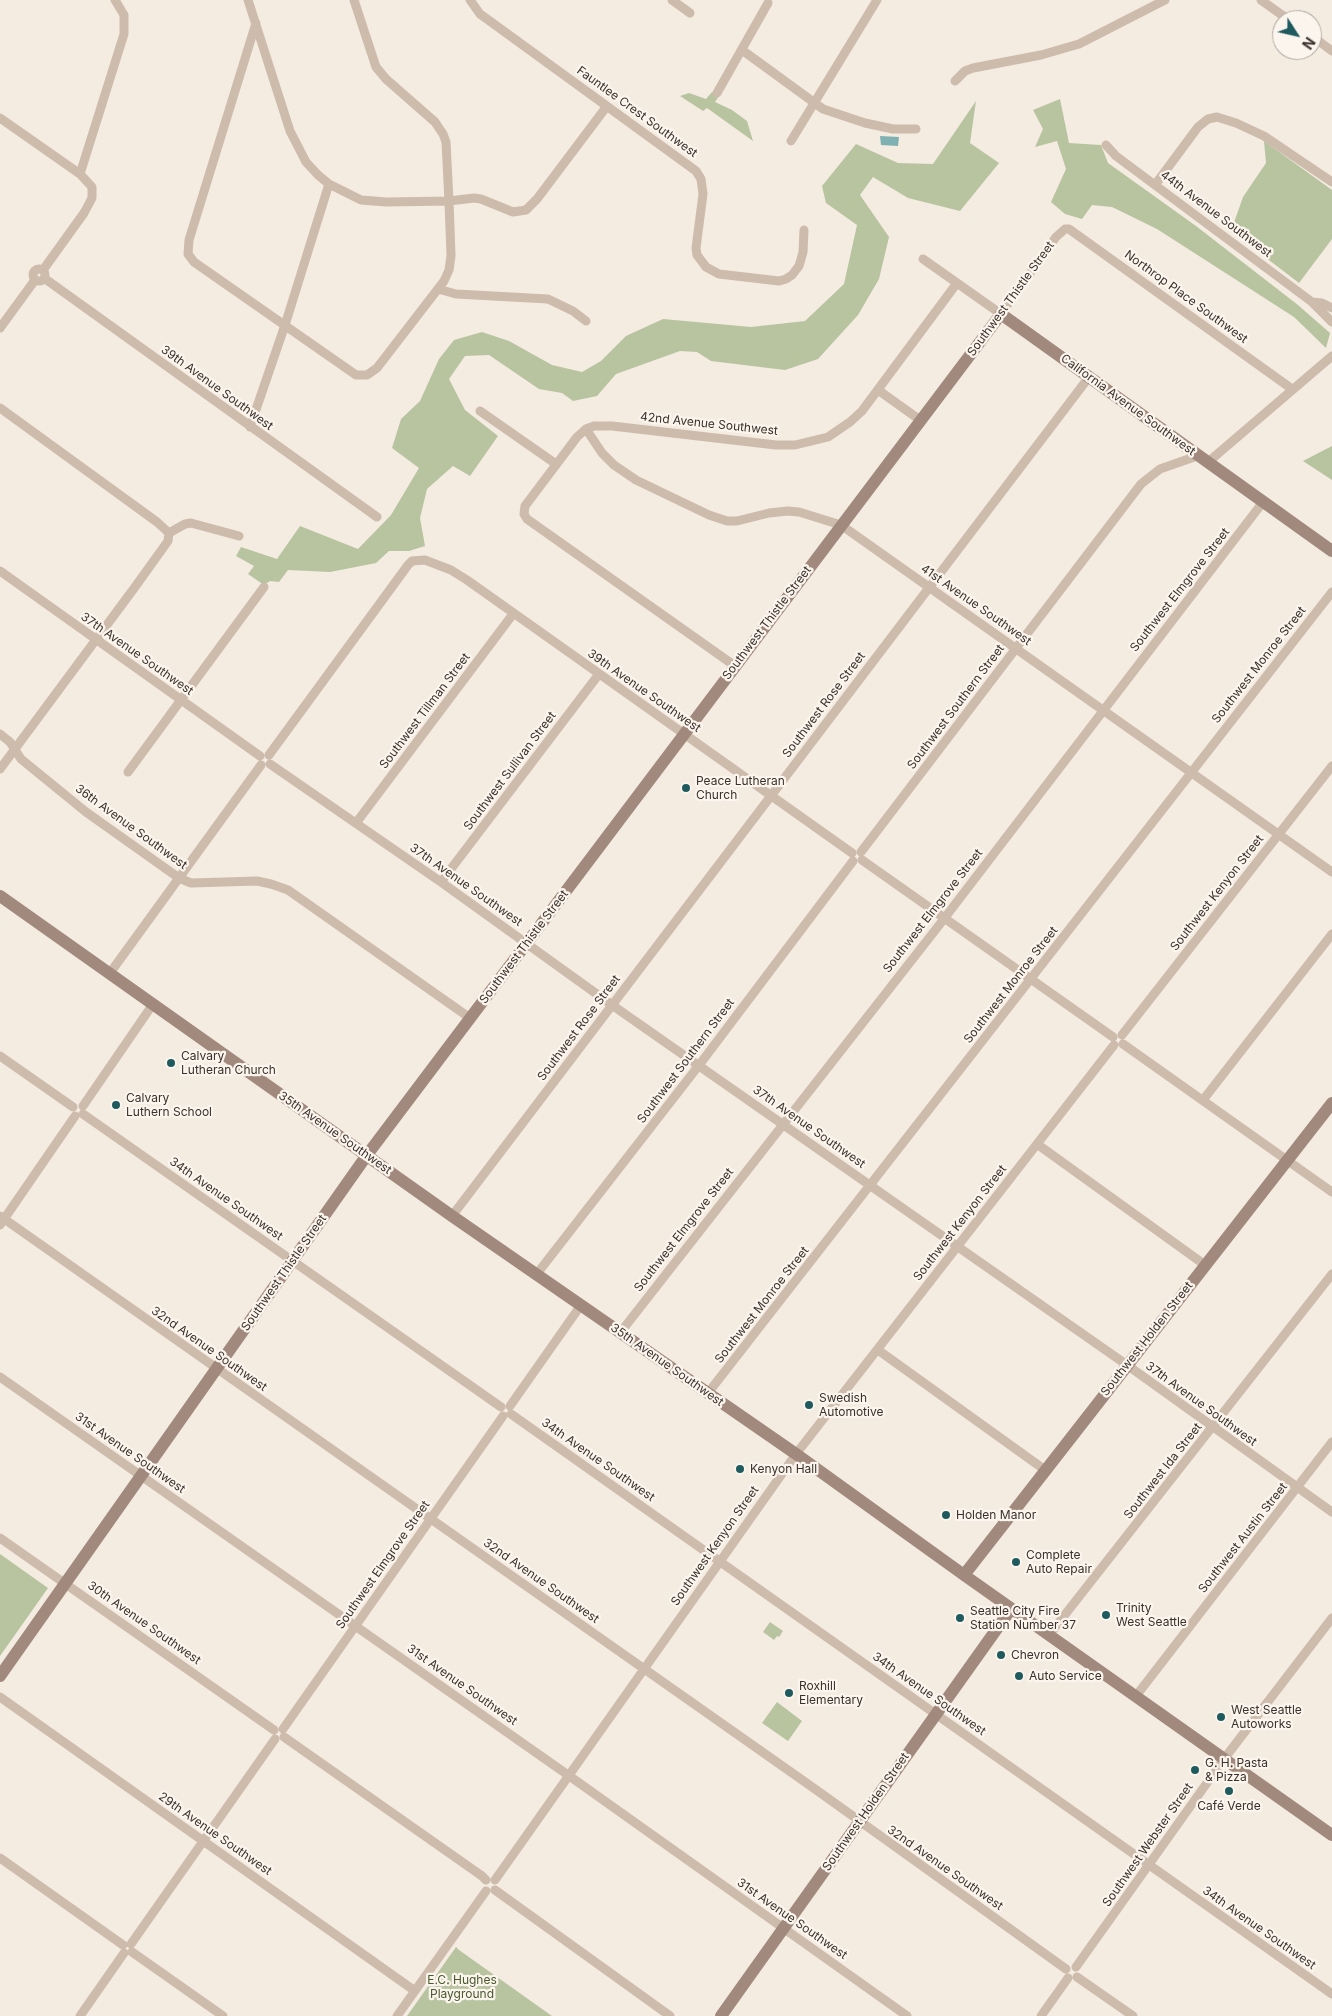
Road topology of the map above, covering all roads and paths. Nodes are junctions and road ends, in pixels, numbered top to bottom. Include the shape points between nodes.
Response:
1 (115, 0) edge
2 (248, 0) edge
3 (354, 0) edge
4 (470, 0) edge
5 (672, 0) edge
6 (877, 0) edge
7 (1165, 0) edge
8 (1261, 0) edge
9 (768, 3) dead end
10 (1275, 10) edge
11 (690, 13) dead end
12 (256, 23) junction
13 (742, 50) junction
14 (955, 81) dead end
15 (717, 93) dead end
16 (814, 102) junction
17 (607, 106) junction
18 (0, 118) edge
19 (916, 129) dead end
20 (791, 140) dead end
21 (1106, 145) dead end
22 (80, 174) junction
23 (1332, 182) edge
24 (329, 184) junction
25 (1155, 185) junction
26 (449, 201) junction
27 (1065, 229) joint
28 (804, 230) dead end
29 (923, 259) dead end
30 (40, 276) junction
31 (957, 283) junction
32 (438, 289) junction
33 (1312, 302) junction
34 (1332, 308) edge
35 (1001, 314) junction
36 (586, 322) dead end
37 (1332, 322) edge
38 (285, 325) junction
39 (0, 328) edge
40 (1332, 356) edge
41 (1089, 377) junction
42 (1292, 389) junction
43 (878, 390) junction
44 (0, 408) edge
45 (480, 411) dead end
46 (920, 420) junction
47 (250, 427) junction
48 (586, 429) junction
49 (1202, 459) junction
50 (556, 464) junction
51 (1263, 502) junction
52 (376, 518) dead end
53 (841, 525) junction
54 (169, 534) junction
55 (238, 536) dead end
56 (1332, 552) edge
57 (0, 571) edge
58 (264, 587) dead end
59 (930, 587) junction
60 (1332, 592) edge
61 (513, 614) junction
62 (96, 640) junction
63 (1016, 649) junction
64 (735, 666) junction
65 (599, 674) junction
66 (181, 700) junction
67 (1104, 710) junction
68 (0, 734) edge
69 (684, 734) junction
70 (15, 749) junction
71 (265, 760) junction
72 (1332, 766) edge
73 (0, 769) edge
74 (128, 772) dead end
75 (1192, 773) junction
76 (771, 795) junction
77 (356, 822) junction
78 (1279, 834) junction
79 (857, 856) junction
80 (1332, 872) edge
81 (179, 878) junction
82 (441, 882) junction
83 (0, 896) edge
84 (944, 918) junction
85 (1332, 934) edge
86 (527, 944) junction
87 (110, 973) junction
88 (1032, 979) junction
89 (153, 1004) junction
90 (612, 1005) junction
91 (470, 1018) junction
92 (1118, 1040) junction
93 (0, 1056) edge
94 (699, 1065) junction
95 (1203, 1100) junction
96 (1332, 1103) edge
97 (79, 1111) junction
98 (783, 1125) junction
99 (1037, 1144) junction
100 (367, 1155) junction
101 (1287, 1161) junction
102 (871, 1186) junction
103 (1332, 1192) edge
104 (452, 1216) junction
105 (1, 1220) edge
106 (958, 1247) junction
107 (293, 1260) junction
108 (1205, 1265) junction
109 (1332, 1274) edge
110 (536, 1275) junction
111 (581, 1305) junction
112 (620, 1332) junction
113 (878, 1350) junction
114 (1127, 1365) junction
115 (216, 1369) junction
116 (0, 1377) edge
117 (708, 1393) junction
118 (506, 1411) junction
119 (1212, 1428) junction
120 (1332, 1442) edge
121 (796, 1454) junction
122 (1045, 1470) junction
123 (141, 1476) junction
124 (1297, 1488) junction
125 (1332, 1512) edge
126 (430, 1519) junction
127 (0, 1538) edge
128 (720, 1561) junction
129 (964, 1576) junction
130 (65, 1583) junction
131 (1011, 1608) junction
132 (1331, 1619) edge
133 (355, 1626) junction
134 (1049, 1635) junction
135 (644, 1669) junction
136 (0, 1676) edge
137 (1136, 1696) junction
138 (0, 1697) edge
139 (936, 1714) junction
140 (279, 1734) junction
141 (1224, 1759) junction
142 (568, 1775) junction
143 (858, 1822) junction
144 (1332, 1835) edge
145 (204, 1842) junction
146 (0, 1858) edge
147 (1148, 1866) junction
148 (490, 1880) junction
149 (491, 1890) junction
150 (784, 1928) junction
151 (128, 1948) junction
152 (1072, 1973) junction
153 (415, 1991) junction
154 (1332, 1994) edge
155 (80, 2016) edge
156 (223, 2016) edge
157 (397, 2016) edge
158 (670, 2016) edge
159 (721, 2016) edge
160 (907, 2016) edge
161 (1041, 2016) edge
162 (1134, 2016) edge

1 - 22 street via 124,15 124,34
2 - 12 street
3 - 26 street via 376,67 435,122 443,134
4 - 17 street, Fauntlee Crest Southwest via 487,19
5 - 11 street
6 - 16 street
7 - 14 street via 1078,44 973,68
8 - 10 street
9 - 13 street
12 - 24 street via 290,131 306,162
12 - 38 street via 189,240 188,254 194,262
13 - 15 street
13 - 16 street
16 - 19 street via 823,109 865,123
16 - 20 street
17 - 26 street via 526,210 513,212 474,198
17 - 28 street, Fauntlee Crest Southwest via 696,170 703,194 697,255 712,272 779,281 786,279 799,266
18 - 22 street
21 - 25 street, 44th Avenue Southwest
22 - 30 street via 92,187 90,203
23 - 25 street via 1264,136 1223,118 1203,122
24 - 26 street via 349,195 374,202
24 - 38 street
25 - 33 street, 44th Avenue Southwest
26 - 32 street via 452,256
27 - 35 street, Southwest Thistle Street
27 - 42 street, Northrop Place Southwest via 1073,231
29 - 31 street, California Avenue Southwest
30 - 39 street
30 - 47 street, 39th Avenue Southwest
31 - 35 street, California Avenue Southwest
31 - 43 street
32 - 36 street via 456,294 548,299
32 - 38 street via 373,373 362,376 351,373
33 - 34 street, 44th Avenue Southwest
33 - 37 street, 44th Avenue Southwest
35 - 41 main road, California Avenue Southwest
35 - 46 main road, Southwest Thistle Street
38 - 47 street
40 - 42 street, Southwest Southern Street
41 - 49 main road, California Avenue Southwest
41 - 59 street, Southwest Rose Street
42 - 49 street, Southwest Southern Street
43 - 46 street
43 - 48 street, 42nd Avenue Southwest via 862,411 839,430 828,437 795,445 776,446 612,426
44 - 54 street
45 - 50 street
46 - 53 main road, Southwest Thistle Street
47 - 52 street, 39th Avenue Southwest
48 - 50 street
48 - 53 street, 41st Avenue Southwest via 614,465 636,480 709,515 737,521 788,511
49 - 51 main road, California Avenue Southwest
49 - 63 street, Southwest Southern Street via 1160,469 1141,484
50 - 64 street via 525,506 527,519
51 - 56 main road, California Avenue Southwest
51 - 67 street, Southwest Elmgrove Street
53 - 59 street, 41st Avenue Southwest
53 - 64 main road, Southwest Thistle Street
54 - 55 street via 191,524
54 - 62 street via 168,540
57 - 62 street, 37th Avenue Southwest
58 - 66 street
59 - 63 street, 41st Avenue Southwest
59 - 76 street, Southwest Rose Street
60 - 75 street, Southwest Monroe Street
61 - 65 street, 39th Avenue Southwest
61 - 71 street, 39th Avenue Southwest via 451,570 417,560 408,565
61 - 77 street, Southwest Tillman Street
62 - 66 street, 37th Avenue Southwest
62 - 70 street
63 - 67 street, 41st Avenue Southwest
63 - 79 street, Southwest Southern Street
64 - 69 main road, Southwest Thistle Street
65 - 69 street, 39th Avenue Southwest
65 - 82 street, Southwest Sullivan Street
66 - 71 street, 37th Avenue Southwest
66 - 74 street
67 - 75 street, 41st Avenue Southwest
67 - 84 street, Southwest Elmgrove Street
68 - 70 street, 36th Avenue Southwest
69 - 76 street, 39th Avenue Southwest
69 - 86 main road, Southwest Thistle Street
70 - 73 street
70 - 81 street, 36th Avenue Southwest via 21,759 86,812
71 - 77 street, 37th Avenue Southwest
71 - 81 street
72 - 78 street, Southwest Kenyon Street
75 - 78 street, 41st Avenue Southwest
75 - 88 street, Southwest Monroe Street
76 - 79 street, 39th Avenue Southwest
76 - 90 street, Southwest Rose Street
77 - 82 street, 37th Avenue Southwest
78 - 80 street, 41st Avenue Southwest
78 - 92 street, Southwest Kenyon Street
79 - 84 street, 39th Avenue Southwest
79 - 94 street, Southwest Southern Street
81 - 87 street
81 - 91 street, 36th Avenue Southwest via 191,883 256,881 288,890
82 - 86 street, 37th Avenue Southwest
83 - 87 main road, 35th Avenue Southwest
84 - 88 street, 39th Avenue Southwest
84 - 98 street, Southwest Elmgrove Street
85 - 95 street
86 - 90 street, 37th Avenue Southwest
86 - 91 main road, Southwest Thistle Street
87 - 89 main road, 35th Avenue Southwest
88 - 92 street, 39th Avenue Southwest
88 - 102 street, Southwest Monroe Street
89 - 97 street
89 - 100 main road, 35th Avenue Southwest
90 - 94 street, 37th Avenue Southwest
90 - 104 street, Southwest Rose Street
91 - 100 main road, Southwest Thistle Street
92 - 95 street, 39th Avenue Southwest
92 - 99 street, Southwest Kenyon Street
93 - 97 street, 34th Avenue Southwest
94 - 98 street, 37th Avenue Southwest
94 - 110 street, Southwest Southern Street
95 - 101 street, 39th Avenue Southwest
96 - 101 main road, Southwest Holden Street
97 - 105 street
97 - 107 street, 34th Avenue Southwest
98 - 102 street, 37th Avenue Southwest
98 - 112 street, Southwest Elmgrove Street
99 - 106 street, Southwest Kenyon Street
99 - 108 street
100 - 104 main road, 35th Avenue Southwest
100 - 107 main road, Southwest Thistle Street
101 - 103 street, 39th Avenue Southwest
101 - 108 main road, Southwest Holden Street
102 - 106 street, 37th Avenue Southwest
102 - 117 street, Southwest Monroe Street
104 - 110 main road, 35th Avenue Southwest
105 - 115 street, 32nd Avenue Southwest
106 - 113 street, Southwest Kenyon Street
106 - 114 street, 37th Avenue Southwest
107 - 115 main road, Southwest Thistle Street
107 - 118 street, 34th Avenue Southwest
108 - 114 main road, Southwest Holden Street
109 - 119 street, Southwest Ida Street
110 - 111 main road, 35th Avenue Southwest
111 - 112 main road, 35th Avenue Southwest
111 - 118 street, Southwest Elmgrove Street
112 - 117 main road, 35th Avenue Southwest
113 - 121 street, Southwest Kenyon Street
113 - 122 street
114 - 119 street, 37th Avenue Southwest
114 - 122 main road, Southwest Holden Street
115 - 123 main road, Southwest Thistle Street
115 - 126 street, 32nd Avenue Southwest
116 - 123 street, 31st Avenue Southwest
117 - 121 main road, 35th Avenue Southwest
118 - 126 street, Southwest Elmgrove Street
118 - 128 street, 34th Avenue Southwest
119 - 124 street, 37th Avenue Southwest
119 - 134 street, Southwest Ida Street
120 - 124 street, Southwest Austin Street
121 - 128 street, Southwest Kenyon Street
121 - 129 main road, 35th Avenue Southwest
122 - 129 main road, Southwest Holden Street
123 - 130 main road, Southwest Thistle Street
123 - 133 street, 31st Avenue Southwest
124 - 125 street, 37th Avenue Southwest
124 - 137 street, Southwest Austin Street
126 - 133 street, Southwest Elmgrove Street
126 - 135 street, 32nd Avenue Southwest
127 - 130 street, 30th Avenue Southwest
128 - 135 street, Southwest Kenyon Street
128 - 139 street, 34th Avenue Southwest
129 - 131 main road, 35th Avenue Southwest
130 - 136 main road, Southwest Thistle Street
130 - 140 street, 30th Avenue Southwest
131 - 134 main road, 35th Avenue Southwest
131 - 139 main road, Southwest Holden Street
132 - 141 street, Southwest Webster Street
133 - 140 street, Southwest Elmgrove Street
133 - 142 street, 31st Avenue Southwest
134 - 137 main road, 35th Avenue Southwest
135 - 142 street, Southwest Kenyon Street
135 - 143 street, 32nd Avenue Southwest
137 - 141 main road, 35th Avenue Southwest
138 - 145 street, 29th Avenue Southwest
139 - 143 main road, Southwest Holden Street
139 - 147 street, 34th Avenue Southwest
140 - 145 street, Southwest Elmgrove Street
140 - 148 street, 30th Avenue Southwest
141 - 144 main road, 35th Avenue Southwest
141 - 147 street, Southwest Webster Street
142 - 148 street, Southwest Kenyon Street
142 - 150 street, 31st Avenue Southwest
143 - 150 main road, Southwest Holden Street
143 - 152 street, 32nd Avenue Southwest
145 - 151 street, Southwest Elmgrove Street
145 - 153 street, 29th Avenue Southwest
146 - 151 street
147 - 152 street, Southwest Webster Street
147 - 154 street, 34th Avenue Southwest
148 - 149 street via 497,1884
149 - 153 street
149 - 158 street
150 - 159 main road, Southwest Holden Street
150 - 160 street, 31st Avenue Southwest
151 - 155 street, Southwest Elmgrove Street
151 - 156 street
152 - 161 street, Southwest Webster Street
152 - 162 street, 32nd Avenue Southwest
153 - 157 street

